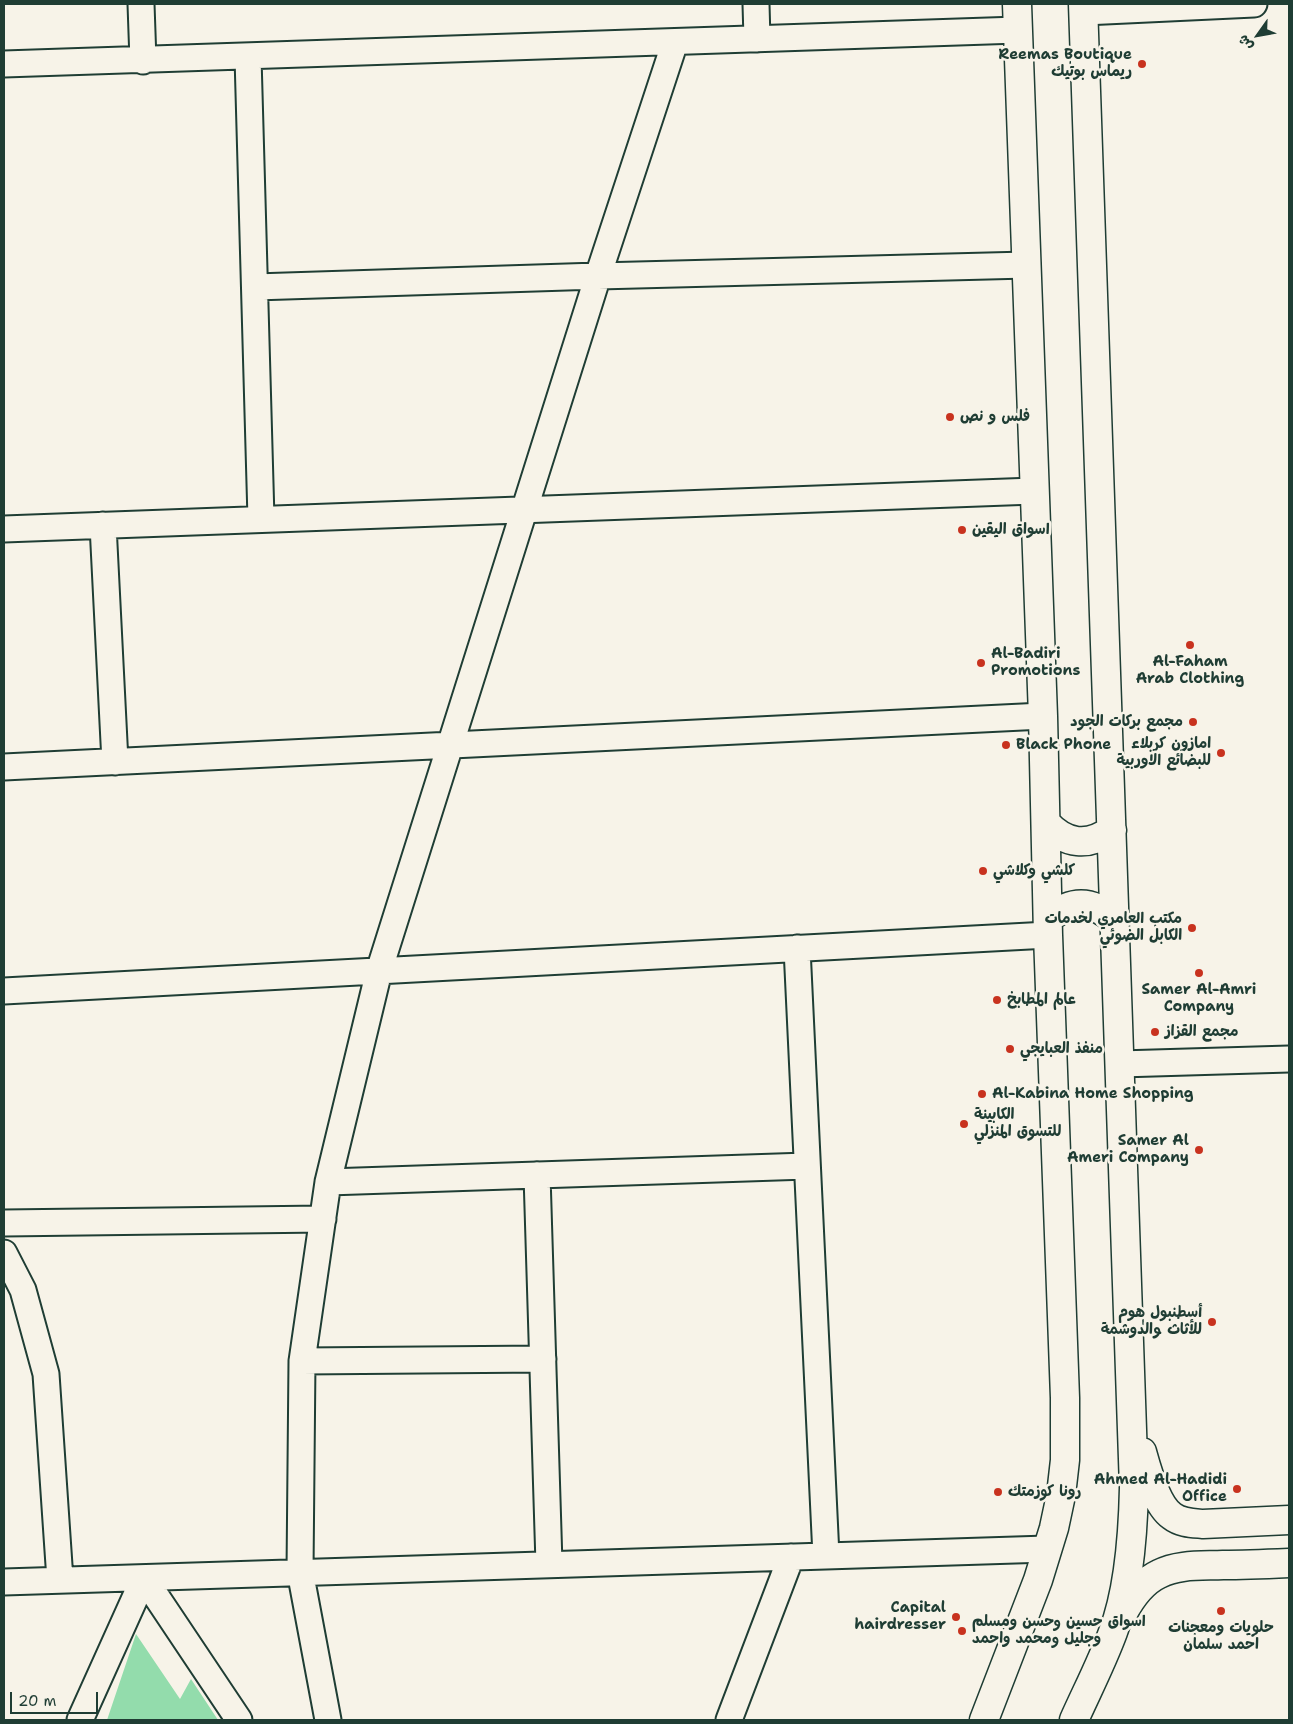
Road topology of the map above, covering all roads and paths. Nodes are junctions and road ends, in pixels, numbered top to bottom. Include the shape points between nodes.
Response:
1 (141, 4) edge
2 (756, 4) edge
3 (1254, 4) edge
4 (1084, 8) edge
5 (1017, 17) edge
6 (757, 39) junction
7 (675, 42) junction
8 (248, 57) junction
9 (143, 60) junction
10 (4, 64) edge
11 (1027, 265) junction
12 (598, 276) junction
13 (255, 287) junction
14 (1034, 491) junction
15 (524, 510) junction
16 (261, 519) junction
17 (103, 525) junction
18 (4, 529) edge
19 (1043, 716) junction
20 (449, 746) junction
21 (114, 762) junction
22 (4, 768) edge
23 (1046, 823) junction
24 (1112, 830) junction
25 (1115, 920) junction
26 (1048, 927) junction
27 (797, 948) junction
28 (378, 971) junction
29 (4, 991) edge
30 (1289, 1059) edge
31 (1120, 1064) junction
32 (807, 1166) junction
33 (537, 1175) junction
34 (328, 1182) junction
35 (323, 1219) junction
36 (4, 1223) edge
37 (4, 1254) edge
38 (543, 1359) junction
39 (302, 1361) junction
40 (1132, 1405) junction
41 (1289, 1520) edge
42 (1047, 1549) junction
43 (826, 1556) junction
44 (791, 1557) junction
45 (1288, 1563) edge
46 (549, 1564) junction
47 (300, 1571) junction
48 (144, 1578) junction
49 (60, 1580) junction
50 (4, 1582) edge
51 (1114, 1631) junction
52 (80, 1720) edge
53 (239, 1720) edge
54 (328, 1720) edge
55 (729, 1720) edge
56 (984, 1720) edge
57 (1074, 1720) edge

1 - 9 street
2 - 6 street
3 - 4 street
4 - 24 main road
5 - 6 street
5 - 11 main road
6 - 7 street
7 - 8 street
7 - 12 street
8 - 9 street
8 - 13 street
9 - 10 street
11 - 12 street
11 - 14 main road
12 - 13 street
12 - 15 street
13 - 16 street
14 - 15 street
14 - 19 main road
15 - 16 street
15 - 20 street
16 - 17 street
17 - 18 street
17 - 21 street
19 - 20 street
19 - 23 main road
20 - 21 street
20 - 28 street
21 - 22 street
23 - 24 main road via 1065,839 1078,842 1102,837
23 - 26 main road
24 - 25 main road
25 - 26 main road via 1094,906 1070,905 1058,911
25 - 31 main road
26 - 27 street
26 - 42 main road via 1065,1460 1061,1495
27 - 28 street
27 - 32 street
28 - 29 street
28 - 34 street
30 - 31 street
31 - 40 main road
32 - 33 street
32 - 43 street
33 - 34 street
33 - 38 street
34 - 35 street
35 - 36 street
35 - 39 street
37 - 49 street via 23,1290 46,1374
38 - 39 street
38 - 46 street
39 - 47 street
40 - 41 main road via 1150,1478 1171,1516 1203,1524
40 - 51 main road via 1133,1524
41 - 45 main road via 1281,1542 1282,1553
42 - 43 street
42 - 56 main road
43 - 44 street
44 - 46 street
44 - 55 street
45 - 51 main road via 1170,1569 1157,1575 1136,1593
46 - 47 street
47 - 48 street
47 - 54 street
48 - 49 street
48 - 52 street
48 - 53 street
49 - 50 street
51 - 57 main road

